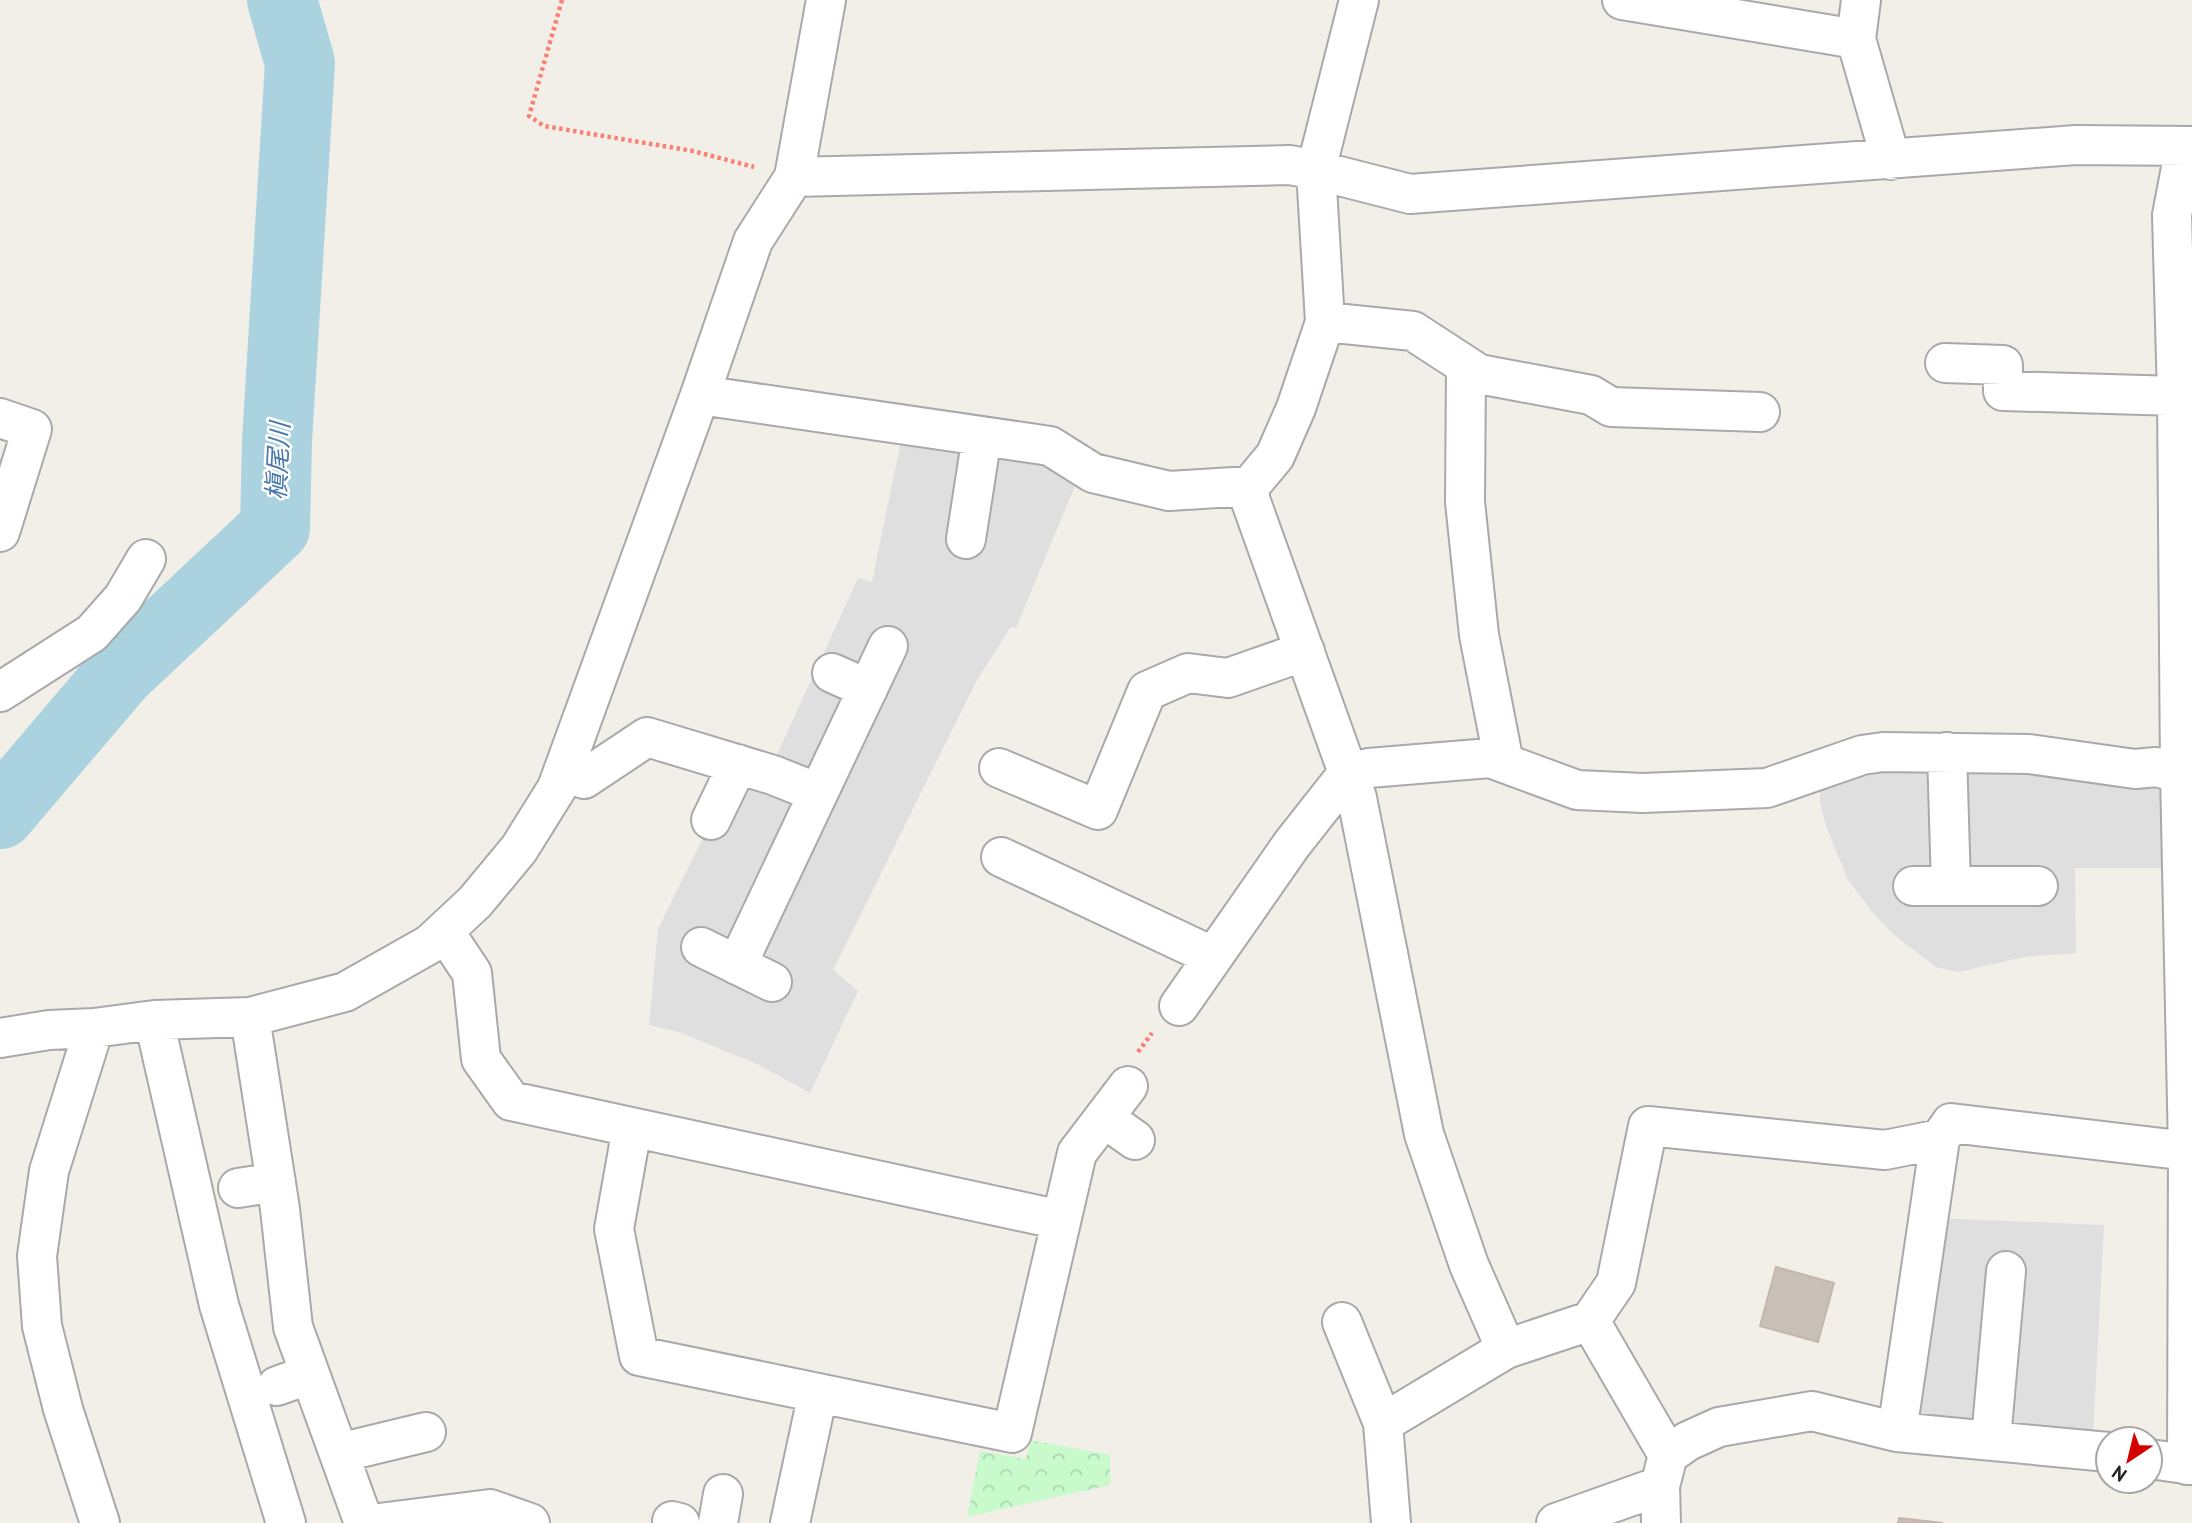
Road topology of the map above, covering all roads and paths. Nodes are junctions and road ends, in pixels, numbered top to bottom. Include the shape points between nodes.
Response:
1 (562, 0) edge
2 (826, 0) edge
3 (1359, 0) edge
4 (1622, 0) edge
5 (1861, 0) edge
6 (1856, 39) junction
7 (2189, 147) edge
8 (1891, 160) junction
9 (1317, 170) junction
10 (794, 177) junction
11 (1325, 322) junction
12 (1945, 363) dead end
13 (1466, 366) junction
14 (700, 395) junction
15 (2177, 396) junction
16 (1760, 412) dead end
17 (0, 418) edge
18 (982, 436) junction
19 (1250, 486) junction
20 (0, 532) edge
21 (966, 539) dead end
22 (146, 559) dead end
23 (888, 646) dead end
24 (1305, 650) junction
25 (832, 673) dead end
26 (868, 690) junction
27 (0, 692) edge
28 (1947, 752) junction
29 (1504, 763) junction
30 (738, 764) junction
31 (999, 768) dead end
32 (563, 771) junction
33 (1348, 773) junction
34 (2186, 774) edge
35 (818, 793) junction
36 (710, 820) dead end
37 (1000, 857) dead end
38 (1913, 886) dead end
39 (1951, 886) junction
40 (2038, 886) dead end
41 (444, 931) junction
42 (701, 947) dead end
43 (1212, 956) junction
44 (737, 965) junction
45 (772, 982) dead end
46 (1179, 1006) joint
47 (250, 1017) junction
48 (154, 1020) junction
49 (94, 1028) junction
50 (0, 1038) edge
51 (1128, 1086) joint
52 (632, 1128) junction
53 (1940, 1139) junction
54 (2188, 1152) junction
55 (276, 1182) junction
56 (239, 1188) dead end
57 (1061, 1220) junction
58 (2006, 1271) dead end
59 (1590, 1321) junction
60 (1342, 1322) dead end
61 (1506, 1349) junction
62 (818, 1393) junction
63 (1383, 1423) junction
64 (426, 1432) dead end
65 (1897, 1432) junction
66 (1991, 1439) junction
67 (2094, 1450) edge
68 (338, 1453) junction
69 (2176, 1463) edge
70 (1663, 1488) edge
71 (100, 1523) edge
72 (286, 1523) edge
73 (364, 1523) edge
74 (379, 1523) edge
75 (530, 1523) edge
76 (790, 1523) edge
77 (1391, 1523) edge
78 (1556, 1523) edge

1 - 10 path via 529,116 544,126 693,151
2 - 10 street
3 - 9 street
4 - 6 street
5 - 6 street
6 - 8 street
7 - 8 street via 2076,145
7 - 15 street via 2172,215
8 - 9 street via 1410,194
9 - 10 street via 1290,165
9 - 11 street
10 - 14 street via 753,241
11 - 13 street via 1413,331
11 - 19 street via 1275,456
12 - 15 street via 2003,365 2003,391
13 - 16 street via 1479,374 1591,395 1611,407
13 - 29 street via 1465,502 1479,635
14 - 18 street
14 - 32 street
15 - 34 street
17 - 20 street via 32,429
18 - 19 street via 1050,446 1093,473 1169,491
18 - 21 street
19 - 24 street via 1250,499
22 - 27 street via 123,598 92,633
23 - 26 street
24 - 31 street via 1228,678 1188,673 1147,691 1098,810
24 - 33 street
25 - 26 street
26 - 35 street
28 - 29 street via 1862,755 1767,788 1643,793 1577,790
28 - 34 street via 2029,754
28 - 39 street
29 - 33 street via 1490,758
30 - 32 street via 647,737 584,779
30 - 35 street
30 - 36 street
32 - 41 street via 519,849
33 - 43 street
33 - 61 street via 1357,798 1424,1134 1469,1265
34 - 54 street
35 - 44 street
37 - 43 street
38 - 39 street
39 - 40 street
41 - 47 street via 430,944 345,992
41 - 52 street via 472,973 481,1059 512,1101
42 - 44 street
43 - 46 street
44 - 45 street
46 - 51 path via 1169,1011 1121,1075
47 - 48 street
47 - 55 street
48 - 49 street
48 - 72 street via 219,1305
49 - 50 street
49 - 71 street via 49,1171 37,1255 43,1326 63,1409
51 - 57 street via 1120,1129 1077,1153
52 - 57 street
52 - 62 street via 614,1228 639,1356
53 - 54 street via 1951,1122
53 - 59 street via 1885,1150 1648,1126 1616,1283
53 - 65 street
54 - 69 street
55 - 56 street
55 - 68 street via 293,1327 293,1380
57 - 62 street via 1012,1433
58 - 66 street
59 - 61 street
59 - 70 street
60 - 63 street
61 - 63 street
62 - 76 street
63 - 77 street
64 - 68 street
65 - 66 street
65 - 70 street via 1812,1411 1719,1427 1688,1441
66 - 67 street
68 - 73 street
70 - 78 street
74 - 75 street via 491,1509

